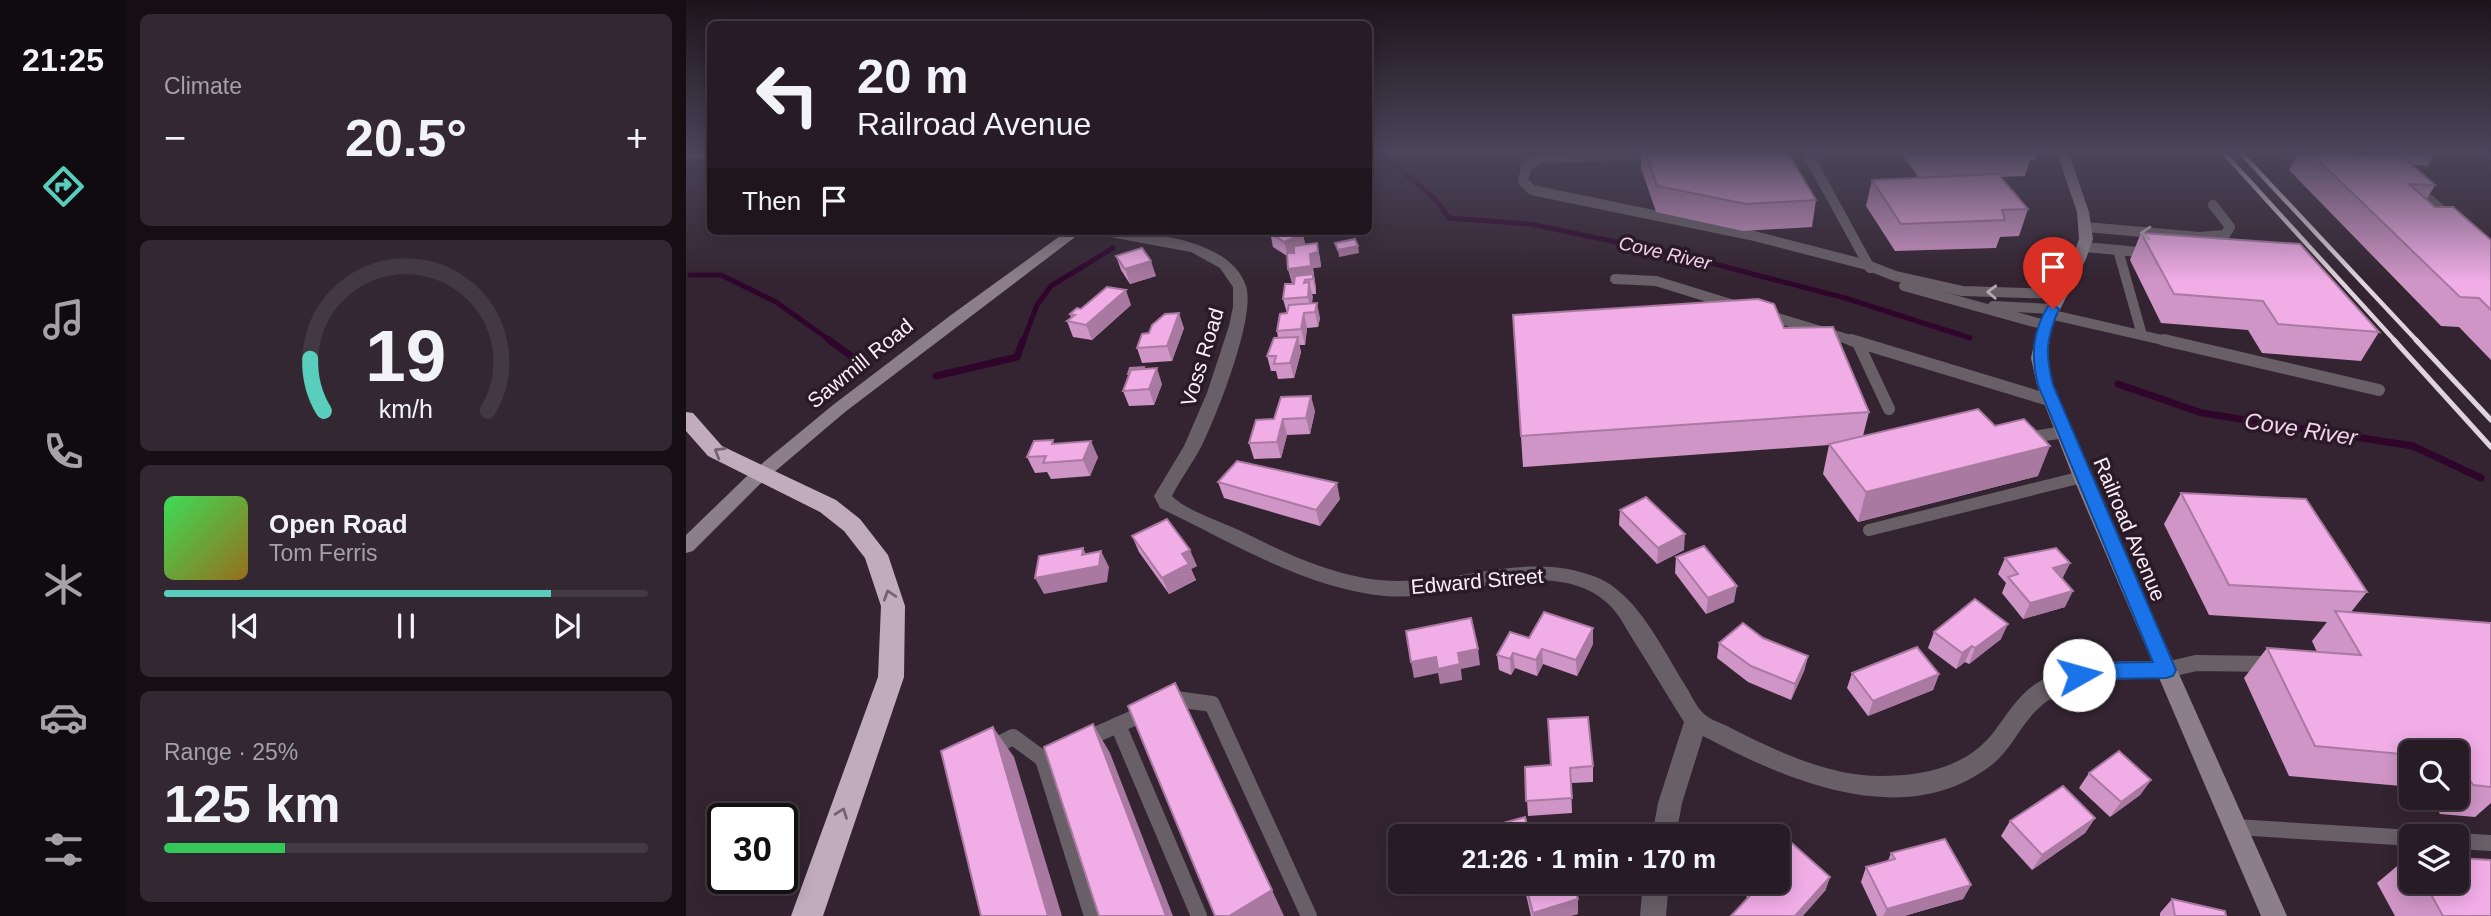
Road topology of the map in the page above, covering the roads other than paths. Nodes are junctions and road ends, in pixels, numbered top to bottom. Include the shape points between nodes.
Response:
1 (1560, 196) edge
2 (1830, 196) edge
3 (2074, 196) edge
4 (2425, 196) edge
5 (2213, 205) dead end
6 (1070, 235) edge
7 (1121, 235) edge
8 (2085, 237) junction
9 (2118, 250) junction
10 (2491, 253) edge
11 (2157, 254) edge
12 (1867, 265) junction
13 (1615, 279) dead end
14 (1968, 305) junction
15 (1745, 309) edge
16 (2052, 310) junction
17 (1758, 313) edge
18 (2142, 335) junction
19 (1858, 343) junction
20 (2379, 390) dead end
21 (2052, 401) junction
22 (1889, 409) dead end
23 (686, 418) edge
24 (2064, 432) junction
25 (2017, 440) edge
26 (761, 474) junction
27 (2082, 477) junction
28 (1166, 503) joint
29 (1869, 530) dead end
30 (686, 546) edge
31 (2291, 665) edge
32 (2166, 670) junction
33 (1696, 721) junction
34 (1118, 725) junction
35 (970, 758) edge
36 (1043, 759) junction
37 (1666, 824) edge
38 (2235, 827) junction
39 (2399, 837) edge
40 (2469, 842) edge
41 (2491, 843) edge
42 (1655, 894) edge
43 (807, 916) edge
44 (1092, 916) edge
45 (1199, 916) edge
46 (1310, 916) edge
47 (1653, 916) edge
48 (2274, 916) edge

1 - 12 lane via 1750,235
2 - 12 lane
3 - 8 street
4 - 10 street
5 -> 8 lane via 2230,227 2224,235
6 - 26 street, Sawmill Road via 934,333
7 - 28 street, Voss Road via 1209,254 1225,265 1239,286 1239,310 1208,414 1168,483 1163,496
8 - 9 lane
8 - 16 street, Railroad Avenue
9 - 11 lane
9 - 18 lane
12 - 14 lane via 1886,281
16 -> 12 lane via 1895,276
13 - 15 lane via 1656,281
14 - 16 lane
14 - 16 lane
16 - 18 lane
16 - 21 street, Railroad Avenue via 2039,358
17 - 19 lane
18 - 20 lane
19 - 21 lane
19 - 22 lane
21 - 24 street, Railroad Avenue
26 -> 23 highway via 715,451
24 - 25 lane
24 - 27 street, Railroad Avenue
26 - 30 street, Sawmill Road
43 -> 26 highway via 891,677 893,606 876,555 852,525 828,506
27 - 29 lane
27 - 32 street, Railroad Avenue
28 - 33 street, Edward Street via 1306,568 1382,588 1528,573 1566,575 1595,585 1625,609
31 - 32 lane via 2196,663
32 - 33 street via 2096,671 2062,679 2025,707 1985,757 1957,774 1919,785 1875,785 1822,776 1774,760
32 - 38 street, Railroad Avenue
33 - 37 street
34 - 36 lane
34 - 45 lane
34 - 46 lane via 1176,699 1213,704
35 - 36 lane via 1013,737
36 - 44 lane
38 - 39 lane
38 - 48 street, Railroad Avenue
40 - 41 lane
42 - 47 street

